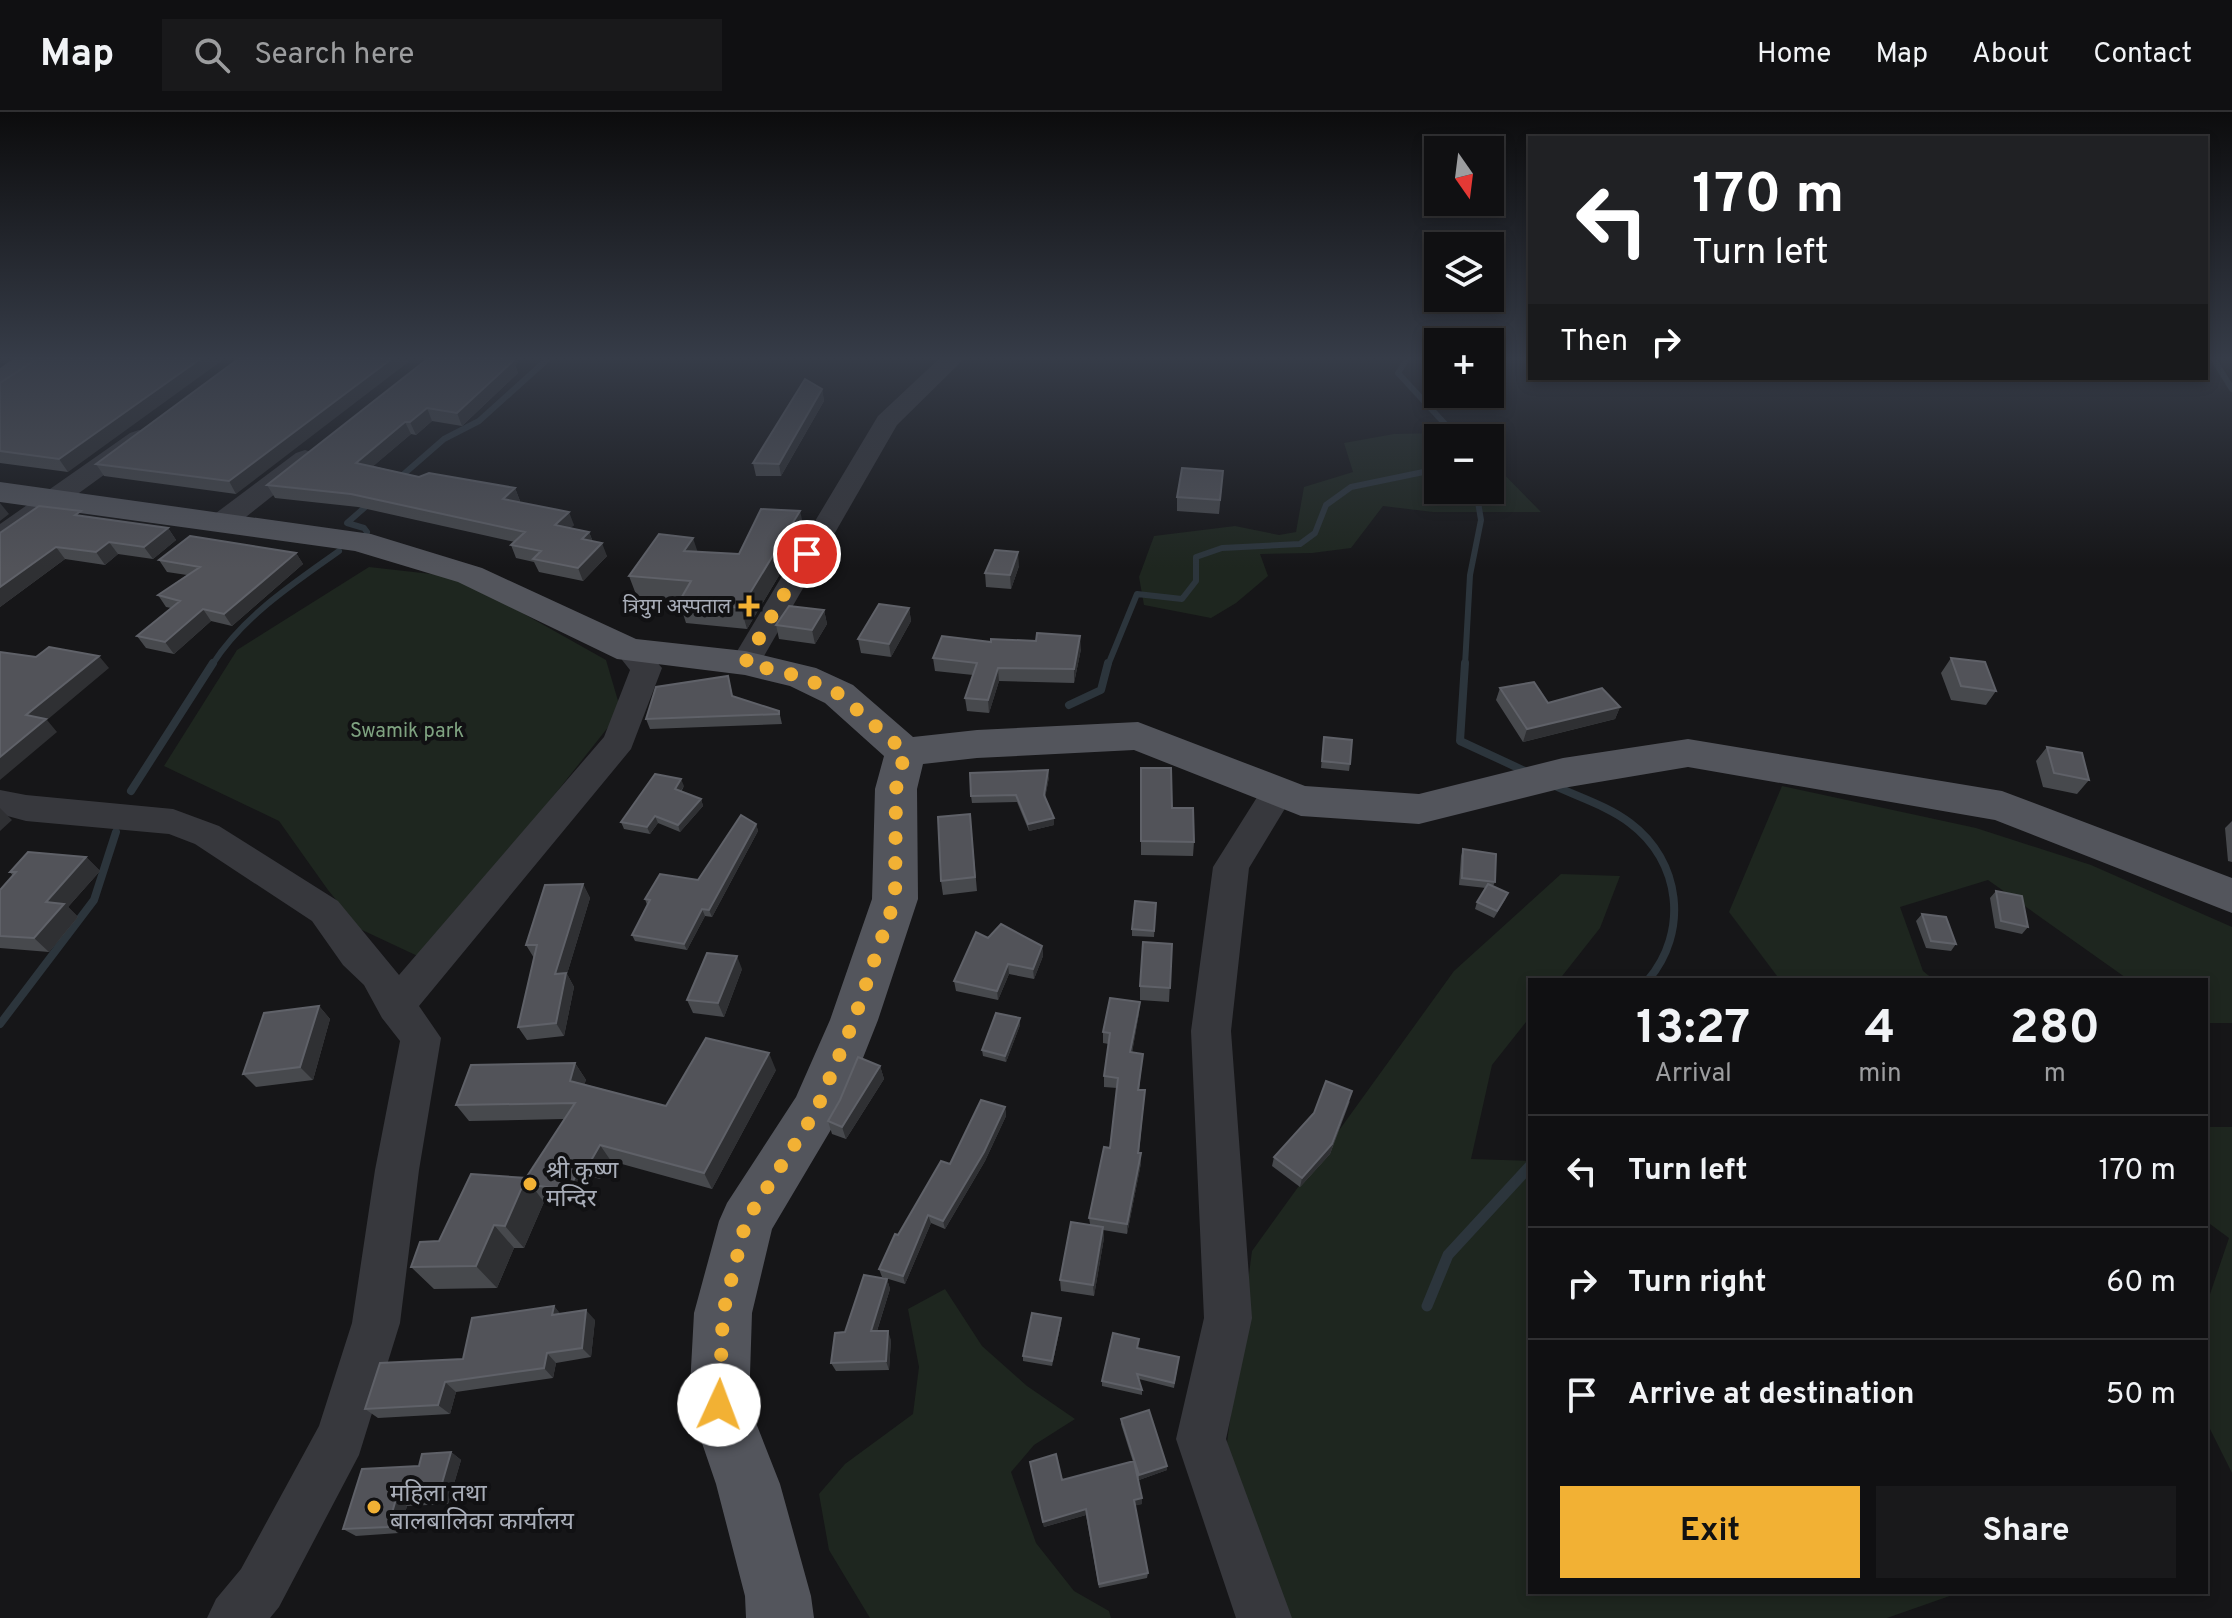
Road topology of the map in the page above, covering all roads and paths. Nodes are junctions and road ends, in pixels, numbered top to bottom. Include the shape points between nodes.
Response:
1 (153, 427) edge
2 (883, 427) edge
3 (323, 444) edge
4 (0, 492) edge
5 (54, 500) junction
6 (222, 522) junction
7 (0, 537) edge
8 (630, 651) junction
9 (745, 663) junction
10 (905, 752) junction
11 (1278, 792) junction
12 (0, 802) edge
13 (2232, 896) edge
14 (396, 1006) junction
15 (235, 1618) edge
16 (780, 1618) edge
17 (1264, 1618) edge

1 - 5 street
2 - 9 street
3 - 6 street
4 - 5 main road
5 - 6 main road
5 - 7 street
6 - 8 main road via 359,541 470,575
8 - 9 main road
8 - 14 street via 646,668 619,741
9 - 10 main road via 802,677 839,694
10 - 11 main road via 1138,736
10 - 16 main road via 896,789 895,899 816,1111 746,1221 723,1313 719,1405 748,1484
11 - 13 main road via 1301,801 1419,809 1545,777 1688,753 2002,806
11 - 17 street via 1231,867 1211,1031 1228,1318 1201,1439
12 - 14 street via 173,822 207,835 325,911 378,974
14 - 15 street via 421,1038 376,1323 341,1437 260,1588

